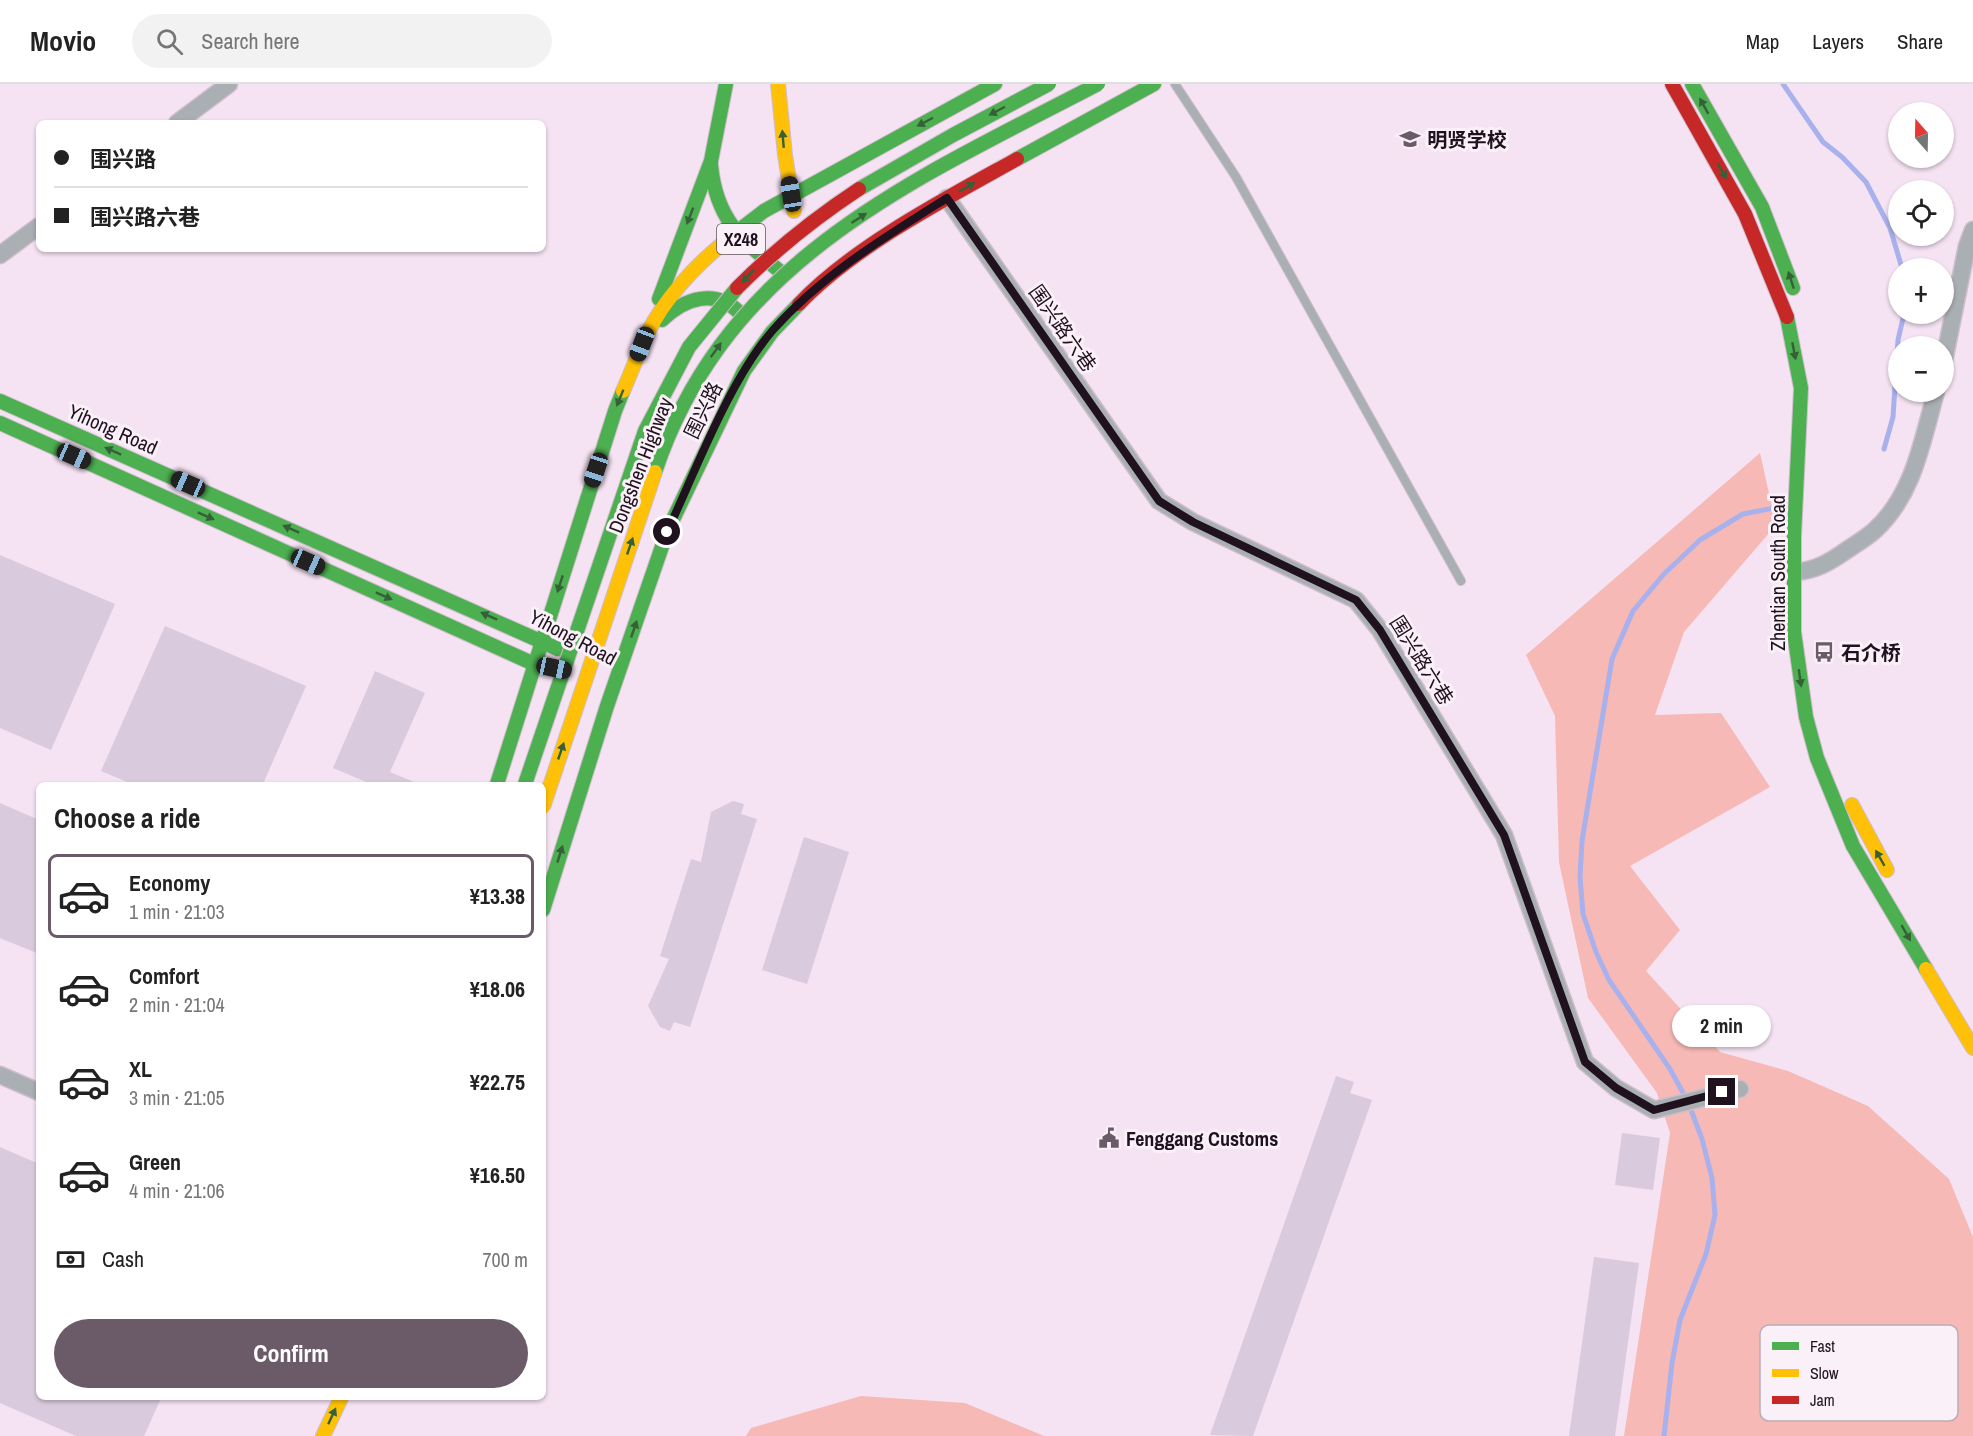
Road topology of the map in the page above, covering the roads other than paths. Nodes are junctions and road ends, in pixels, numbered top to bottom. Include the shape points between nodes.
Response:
1 (229, 84) edge
2 (726, 84) edge
3 (778, 84) edge
4 (995, 84) edge
5 (1049, 84) edge
6 (1098, 84) edge
7 (1154, 84) edge
8 (1175, 84) edge
9 (1672, 84) edge
10 (1692, 84) edge
11 (181, 120) edge
12 (711, 161) junction
13 (791, 194) junction
14 (947, 198) junction
15 (36, 228) edge
16 (1973, 230) edge
17 (734, 233) junction
18 (0, 255) edge
19 (806, 283) junction
20 (1799, 306) dead end
21 (1949, 336) edge
22 (634, 364) junction
23 (744, 372) junction
24 (0, 401) edge
25 (1933, 402) edge
26 (0, 423) edge
27 (1806, 572) junction
28 (1461, 581) dead end
29 (542, 640) junction
30 (534, 664) junction
31 (615, 682) junction
32 (1828, 744) dead end
33 (498, 782) edge
34 (526, 782) edge
35 (546, 798) edge
36 (1892, 879) dead end
37 (546, 900) edge
38 (1973, 1048) edge
39 (0, 1075) edge
40 (1740, 1089) dead end
41 (36, 1091) edge
42 (340, 1400) edge
43 (323, 1436) edge

1 - 11 street
2 - 12 main road, X248
13 -> 3 main road
4 -> 13 main road
5 -> 34 main road, Dongshen Highway, bridge via 911,158 805,226 760,263 698,334 672,375 645,431
35 -> 6 main road, Dongshen Highway, bridge via 666,440 692,386 717,348 776,280 819,245 923,177
14 -> 7 main road, 围兴路
8 - 28 lane via 1236,177
9 -> 27 main road, Zhentian South Road via 1745,214 1786,310 1800,388 1794,536
20 -> 10 main road via 1762,207
12 - 17 main road, X248 via 716,200
12 -> 22 main road
13 - 17 main road
13 - 19 main road
14 - 19 main road, 围兴路 via 850,261
14 - 40 street, 围兴路六巷 via 1159,501 1193,522 1356,600 1380,630 1504,835 1585,1062 1616,1088 1654,1110
15 - 18 street
16 - 21 street
17 - 19 main road, X248
17 - 22 main road via 673,292 652,324
19 - 23 main road, 围兴路
22 - 23 main road via 663,319 691,299 707,297 723,300 748,323 750,356
22 -> 29 main road via 615,411
31 -> 23 main road, 围兴路 via 667,532
29 -> 24 main road, Yihong Road
25 - 27 street via 1914,474 1896,506 1874,531 1829,562
26 -> 30 main road, Yihong Road
27 -> 38 main road, Zhentian South Road via 1794,632 1816,758 1853,846
29 - 30 main road
29 - 31 main road, Yihong Road
30 - 31 main road, Yihong Road
30 - 33 main road
37 -> 31 main road, 围兴路
36 -> 32 main road via 1847,795
39 - 41 street
43 -> 42 main road

